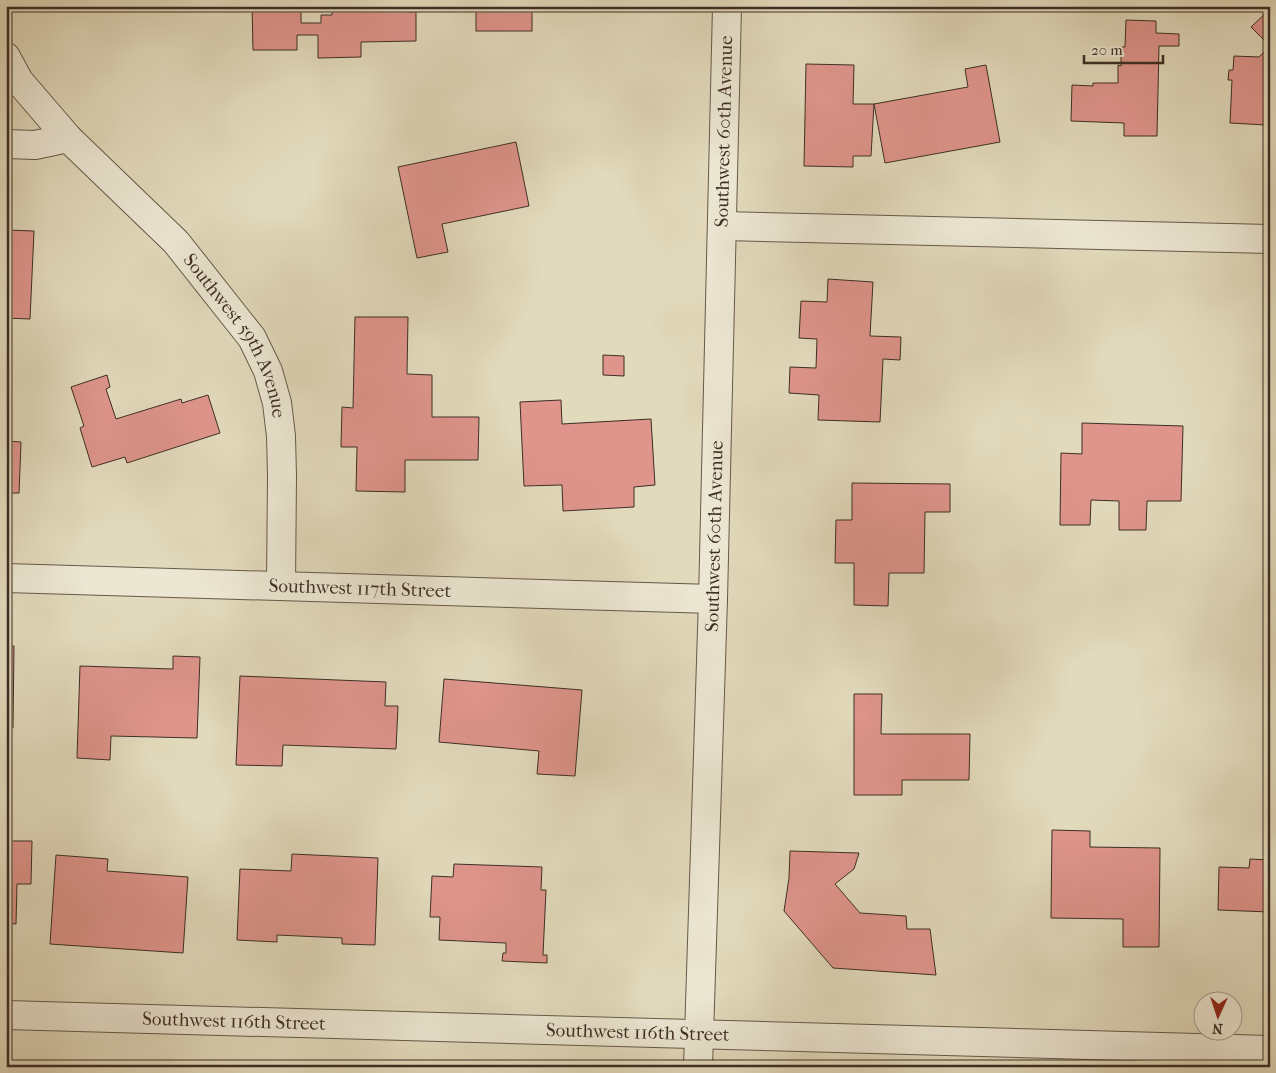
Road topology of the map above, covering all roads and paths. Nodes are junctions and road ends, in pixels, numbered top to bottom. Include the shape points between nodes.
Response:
1 (727, 6) edge
2 (6, 57) edge
3 (68, 138) junction
4 (6, 144) edge
5 (723, 226) junction
6 (1270, 239) edge
7 (6, 578) edge
8 (282, 586) junction
9 (713, 599) junction
10 (6, 1015) edge
11 (699, 1034) junction
12 (1270, 1050) edge
13 (698, 1067) edge

1 - 5 street, Southwest 60th Avenue
2 - 3 street, Southwest 59th Avenue via 19,81
3 - 4 street via 35,145
3 - 8 street, Southwest 59th Avenue via 176,242 252,338 268,371 277,403 281,436
5 - 6 street
5 - 9 street, Southwest 60th Avenue
7 - 8 street, Southwest 117th Street
8 - 9 street, Southwest 117th Street
9 - 11 street, Southwest 60th Avenue
10 - 11 street, Southwest 116th Street
11 - 12 street, Southwest 116th Street
11 - 13 street, Southwest 60th Avenue

